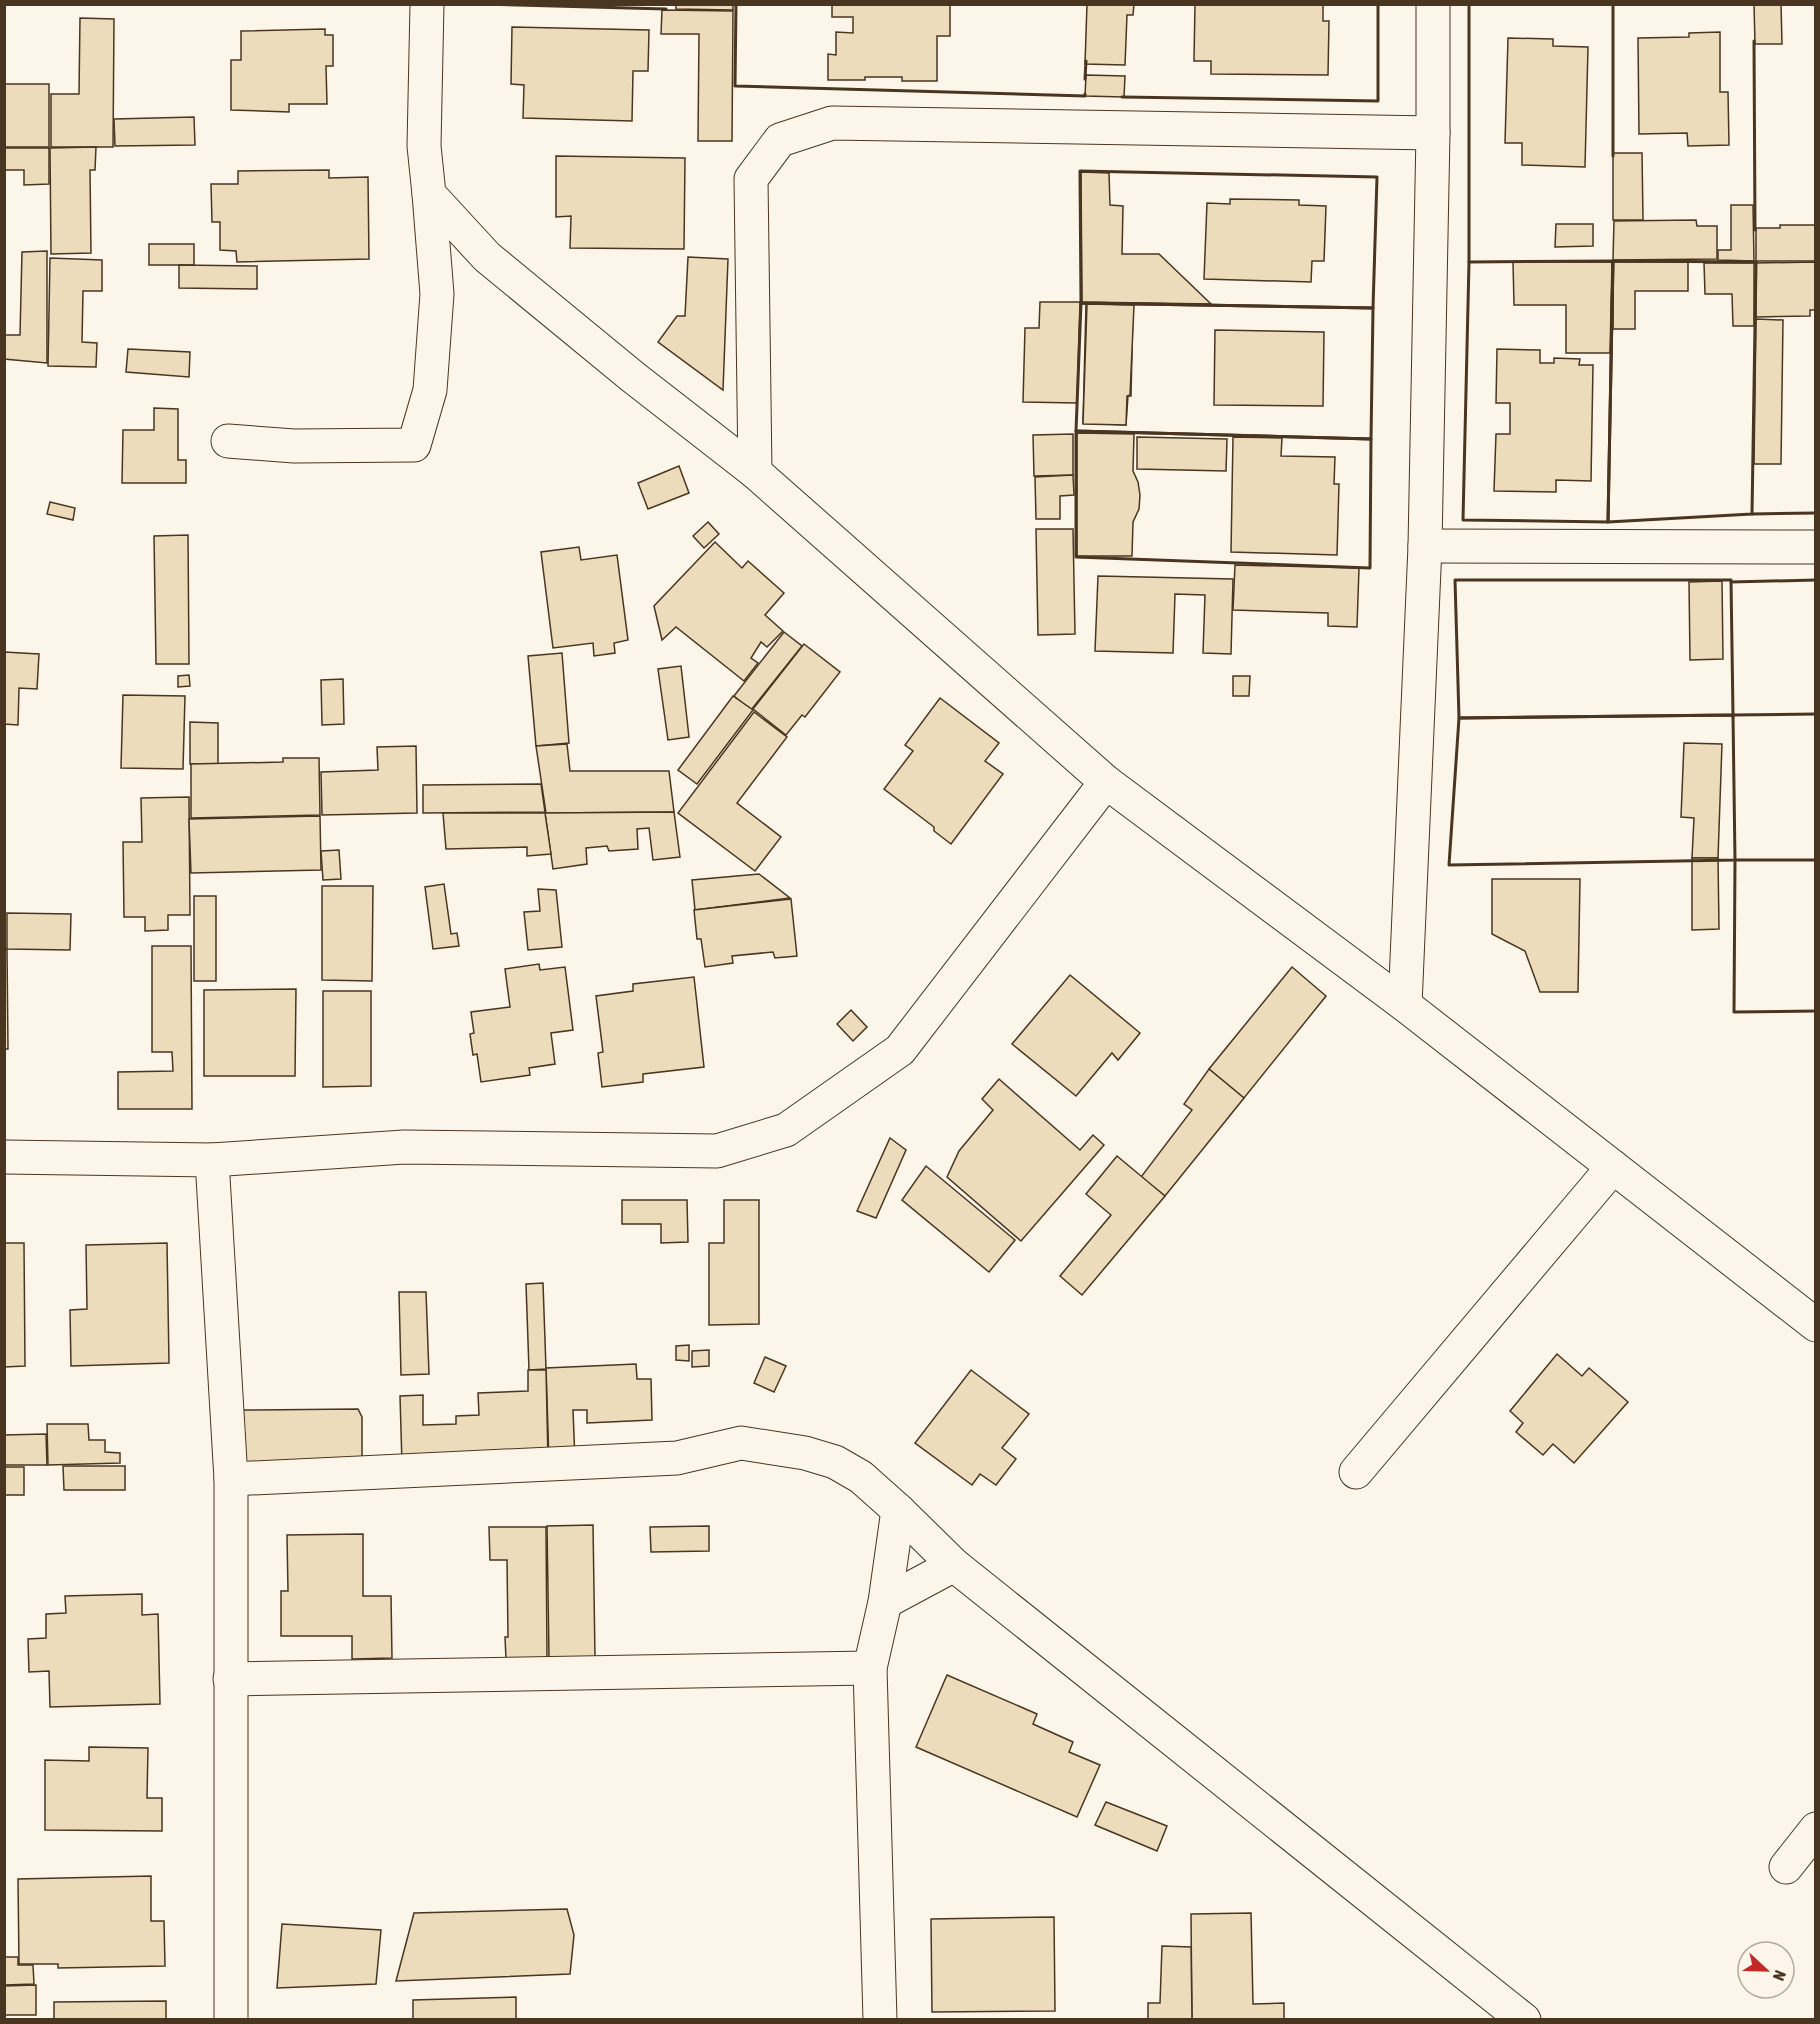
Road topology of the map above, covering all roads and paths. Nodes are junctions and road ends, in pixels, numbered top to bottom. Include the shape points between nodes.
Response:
1 (427, 4) edge
2 (1433, 4) edge
3 (1433, 133) junction
4 (429, 194) junction
5 (228, 441) dead end
6 (755, 472) junction
7 (1425, 546) junction
8 (1815, 547) edge
9 (1106, 782) junction
10 (1405, 1005) junction
11 (4, 1157) edge
12 (212, 1160) junction
13 (1613, 1167) junction
14 (1815, 1325) edge
15 (1356, 1472) dead end
16 (231, 1479) junction
17 (898, 1510) junction
18 (954, 1565) junction
19 (885, 1602) junction
20 (870, 1668) junction
21 (230, 1679) junction
22 (1815, 1829) edge
23 (1786, 1867) dead end
24 (231, 2019) edge
25 (880, 2019) edge
26 (1524, 2019) edge

1 - 4 street via 424,146
2 - 3 street
3 - 6 street via 832,123 780,140 752,179
3 - 7 street
4 - 5 street via 437,294 430,390 414,445 294,446
4 - 6 street via 487,257
6 - 9 street
7 - 8 street
7 - 10 street
9 - 10 street
9 - 12 street via 900,1050 786,1130 717,1151 404,1147
10 - 13 street
11 - 12 street
12 - 16 street
13 - 14 street
13 - 15 street
16 - 17 street via 677,1458 741,1443 835,1462 861,1477
16 - 21 street
17 - 18 street
17 - 19 street
18 - 19 street
18 - 26 street
19 - 20 street
20 - 21 street
20 - 25 street
21 - 24 street
22 - 23 street

